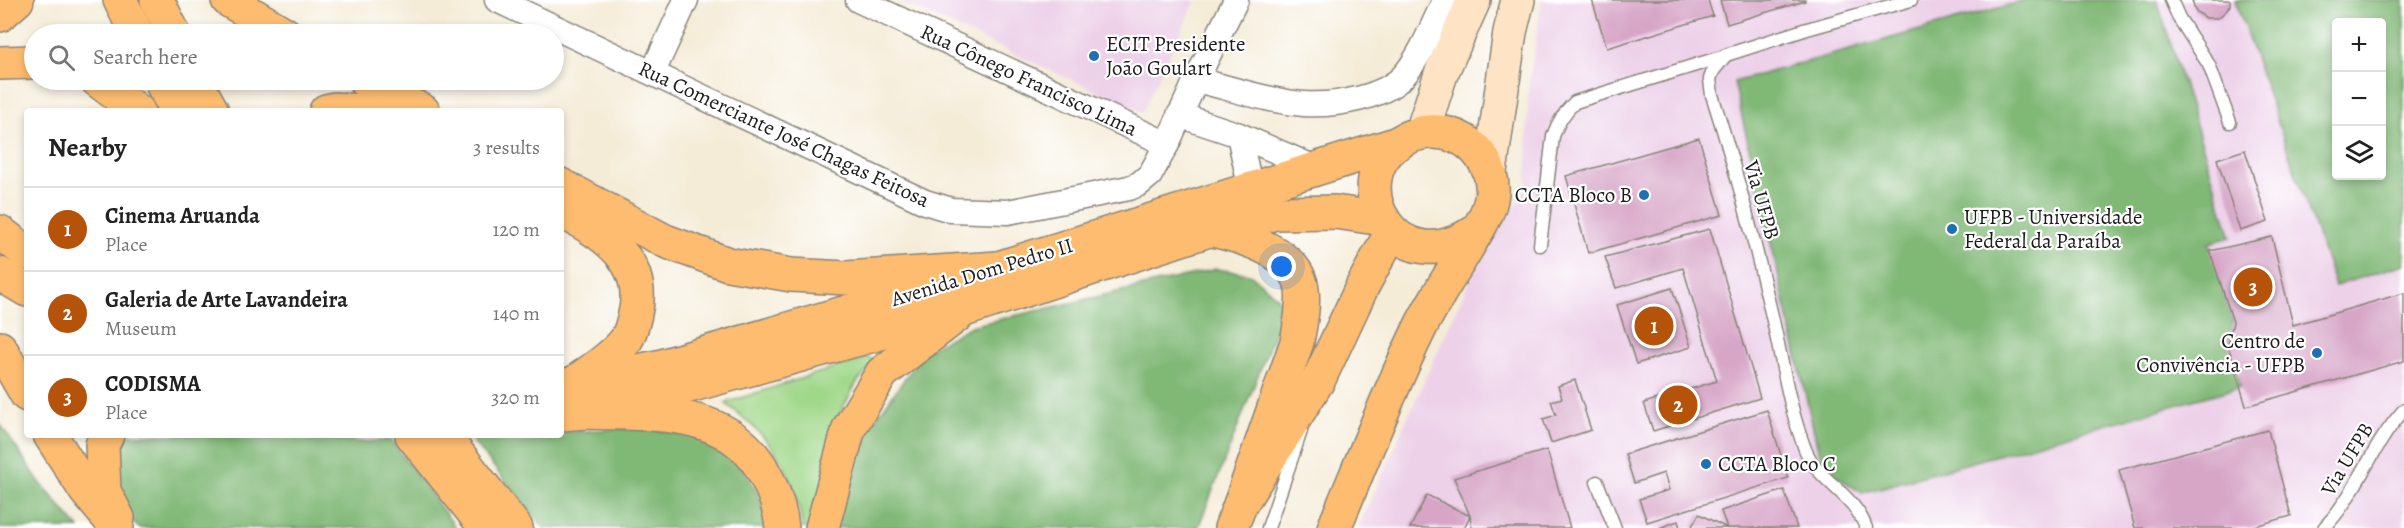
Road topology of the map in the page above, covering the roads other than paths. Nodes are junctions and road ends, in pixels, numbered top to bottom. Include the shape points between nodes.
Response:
1 (1, 0) edge
2 (17, 0) edge
3 (120, 0) edge
4 (158, 0) edge
5 (228, 0) edge
6 (497, 0) edge
7 (686, 0) edge
8 (858, 0) edge
9 (1236, 0) edge
10 (1445, 0) edge
11 (1474, 0) edge
12 (1518, 0) edge
13 (1911, 0) edge
14 (2171, 0) edge
15 (0, 14) edge
16 (132, 24) edge
17 (169, 24) edge
18 (268, 24) edge
19 (549, 24) edge
20 (564, 31) edge
21 (1726, 56) junction
22 (24, 62) edge
23 (0, 63) edge
24 (654, 72) junction
25 (1196, 80) junction
26 (110, 90) edge
27 (165, 90) edge
28 (200, 90) edge
29 (383, 90) edge
30 (134, 108) edge
31 (175, 108) edge
32 (210, 108) edge
33 (417, 108) edge
34 (1179, 115) junction
35 (2230, 122) dead end
36 (1239, 135) junction
37 (1411, 137) junction
38 (1167, 144) junction
39 (1315, 168) junction
40 (1490, 172) junction
41 (564, 187) edge
42 (1251, 190) junction
43 (564, 212) edge
44 (1387, 225) junction
45 (1479, 228) junction
46 (1212, 229) junction
47 (0, 232) edge
48 (0, 241) edge
49 (1540, 245) dead end
50 (24, 251) edge
51 (24, 256) edge
52 (998, 268) junction
53 (0, 274) edge
54 (24, 288) edge
55 (964, 310) junction
56 (0, 348) edge
57 (1319, 379) junction
58 (24, 390) edge
59 (570, 399) edge
60 (2404, 410) edge
61 (52, 438) edge
62 (106, 438) edge
63 (415, 438) edge
64 (444, 438) edge
65 (1597, 482) dead end
66 (461, 484) junction
67 (1235, 517) edge
68 (117, 528) edge
69 (123, 528) edge
70 (479, 528) edge
71 (486, 528) edge
72 (516, 528) edge
73 (782, 528) edge
74 (822, 528) edge
75 (1268, 528) edge
76 (1334, 528) edge
77 (1614, 528) edge
78 (1866, 528) edge
79 (2324, 528) edge

1 - 15 street
2 - 15 main road
3 - 16 main road
4 - 17 main road
5 - 18 main road
6 - 19 street, Rua Comerciante José Chagas Feitosa
7 - 24 street
8 - 38 street, Rua Cônego Francisco Lima
9 - 25 street, Rua Comerciante José Chagas Feitosa
10 - 25 street via 1406,73 1386,90 1305,104
11 - 37 main road
12 - 40 main road
13 - 21 lane
14 - 35 lane via 2209,64
20 - 24 street, Rua Comerciante José Chagas Feitosa
21 - 49 lane via 1575,102 1570,107 1553,136
21 - 78 lane, Via UFPB via 1710,79 1712,95 1761,267 1793,413 1806,452 1822,475 1856,506
22 - 23 main road
24 - 38 street, Rua Comerciante José Chagas Feitosa via 925,202 951,210 1008,212 1129,188 1146,180
25 - 34 street, Rua Comerciante José Chagas Feitosa
26 - 30 main road
27 - 31 main road
28 - 32 main road
29 - 33 main road
34 - 36 street
34 - 38 street, Rua Comerciante José Chagas Feitosa
36 - 39 street
36 - 42 street
37 - 39 main road, Avenida Dom Pedro II
37 - 40 main road via 1443,132 1463,139 1479,153
37 - 44 main road via 1383,158 1375,178 1374,199
39 - 42 main road, Avenida Dom Pedro II
40 - 45 main road via 1492,192
41 - 52 main road via 665,241 728,264 791,275 846,278
42 - 52 main road, Avenida Dom Pedro II
43 - 59 main road via 590,226 623,254 638,287 637,307 626,340
44 - 45 main road via 1409,244 1427,248 1446,247
44 - 46 main road, Avenida Dom Pedro II via 1306,211 1276,213
44 - 57 main road
45 - 76 main road via 1420,327
46 - 55 main road, Avenida Dom Pedro II
46 - 67 main road via 1261,244 1281,257 1298,275 1302,288 1297,342
47 - 50 main road
48 - 51 main road
52 - 59 main road, Avenida Dom Pedro II via 658,367
53 - 54 main road
55 - 59 main road, Avenida Dom Pedro II
55 - 74 main road via 882,373 849,428
56 - 58 main road
57 - 67 main road
57 - 75 lane
59 - 73 main road via 721,428 754,456 769,481
60 - 79 lane, Via UFPB via 2383,435 2340,510
61 - 68 main road via 86,491
62 - 69 main road via 102,445 104,491
63 - 66 main road
64 - 66 main road
65 - 77 lane
66 - 70 main road
66 - 71 main road
66 - 72 main road

